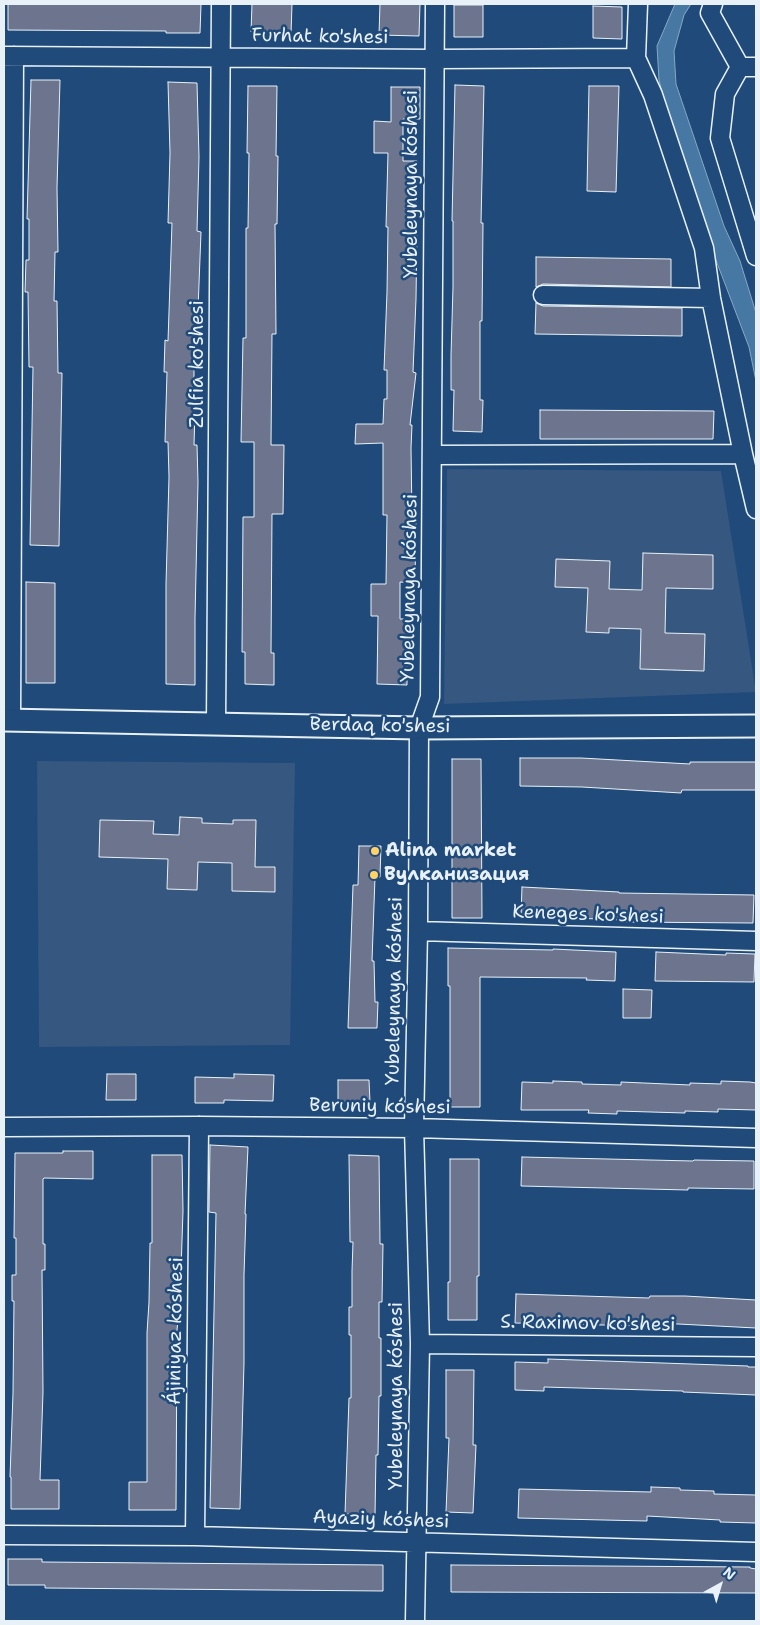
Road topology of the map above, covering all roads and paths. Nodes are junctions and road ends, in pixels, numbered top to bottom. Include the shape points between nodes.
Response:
1 (221, 4) edge
2 (435, 4) edge
3 (638, 4) edge
4 (713, 4) edge
5 (9, 56) edge
6 (221, 57) junction
7 (636, 58) junction
8 (434, 59) junction
9 (748, 67) edge
10 (756, 256) edge
11 (543, 295) dead end
12 (711, 298) junction
13 (432, 454) junction
14 (743, 454) junction
15 (756, 509) edge
16 (8, 720) edge
17 (216, 724) junction
18 (756, 726) edge
19 (419, 728) junction
20 (418, 932) junction
21 (756, 941) edge
22 (200, 1126) junction
23 (4, 1127) edge
24 (414, 1128) junction
25 (756, 1138) edge
26 (420, 1344) junction
27 (756, 1347) edge
28 (4, 1535) edge
29 (195, 1536) junction
30 (417, 1543) junction
31 (756, 1552) edge
32 (415, 1621) edge

1 - 6 street, Zulfia ko'shesi
2 - 8 street, Yubeleynaya kóshesi
3 - 7 street
4 - 9 street via 710,13
5 - 6 street, Furhat ko'shesi
5 - 16 street
6 - 8 street, Furhat ko'shesi
6 - 17 street, Zulfia ko'shesi
7 - 8 street, Furhat ko'shesi
7 - 12 street via 653,95 704,248
8 - 13 street, Yubeleynaya kóshesi
9 - 10 street via 725,94 720,138
11 - 12 street
12 - 14 street
13 - 14 street
13 - 19 street, Yubeleynaya kóshesi via 430,697
14 - 15 street
16 - 17 street, Berdaq ko'shesi
17 - 19 street, Berdaq ko'shesi
18 - 19 street, Berdaq ko'shesi
19 - 20 street, Yubeleynaya kóshesi
20 - 21 street, Keneges ko'shesi
20 - 24 street, Yubeleynaya kóshesi
22 - 23 street, Beruniy kóshesi
22 - 24 street, Beruniy kóshesi
22 - 29 street, Ájiniyaz kóshesi
24 - 25 street, Beruniy kóshesi
24 - 26 street, Yubeleynaya kóshesi
26 - 27 street, S. Raximov ko'shesi
26 - 30 street, Yubeleynaya kóshesi
28 - 29 street, Ayaziy kóshesi
29 - 30 street, Ayaziy kóshesi
30 - 31 street, Ayaziy kóshesi
30 - 32 street, Yubeleynaya kóshesi

